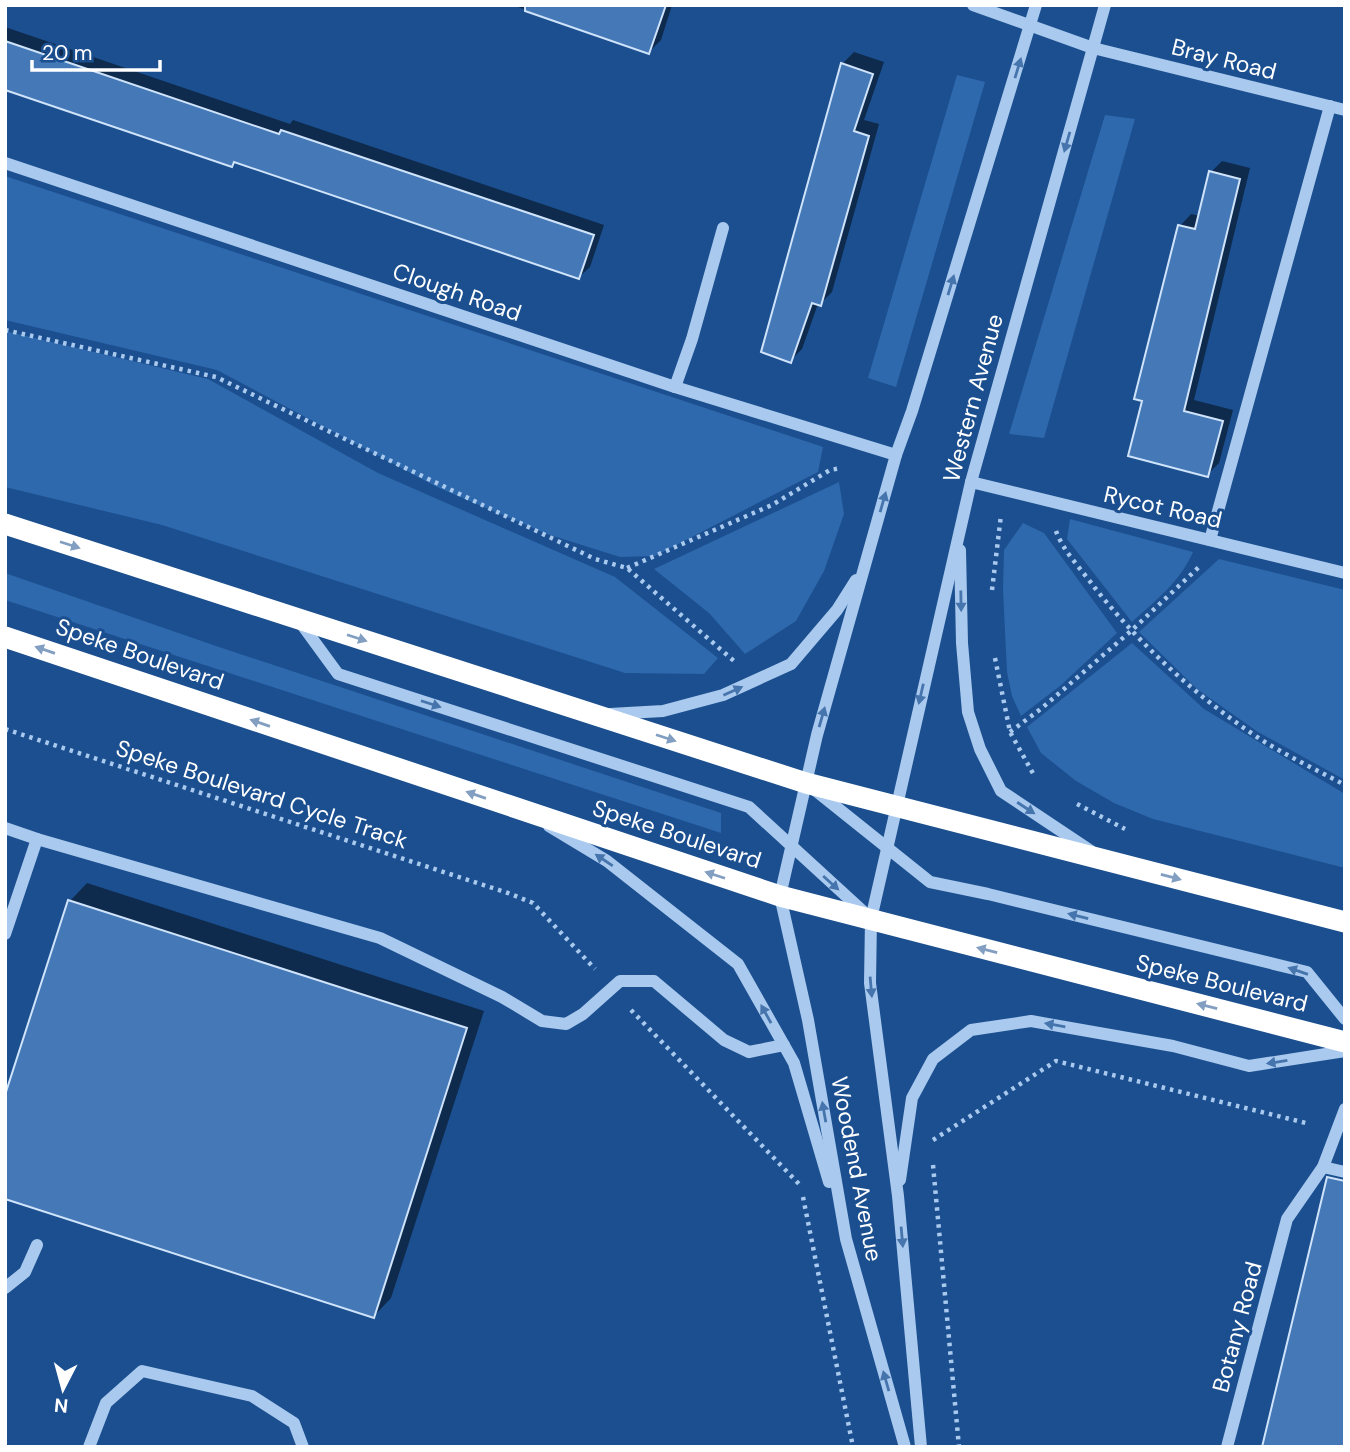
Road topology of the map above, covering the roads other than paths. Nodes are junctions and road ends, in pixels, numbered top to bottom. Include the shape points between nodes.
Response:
1 (973, 5) edge
2 (1036, 5) edge
3 (1105, 5) edge
4 (1031, 25) junction
5 (1093, 48) junction
6 (1330, 106) junction
7 (1345, 110) edge
8 (5, 163) edge
9 (723, 228) dead end
10 (676, 387) junction
11 (896, 455) junction
12 (971, 482) junction
13 (5, 524) edge
14 (960, 532) junction
15 (1210, 540) junction
16 (864, 568) junction
17 (1345, 573) edge
18 (298, 618) junction
19 (5, 637) edge
20 (594, 715) junction
21 (806, 783) junction
22 (898, 806) junction
23 (522, 810) junction
24 (5, 828) edge
25 (37, 839) junction
26 (791, 846) junction
27 (888, 848) junction
28 (1104, 859) junction
29 (780, 896) junction
30 (871, 919) junction
31 (1345, 922) edge
32 (5, 933) edge
33 (1345, 1019) edge
34 (1345, 1042) edge
35 (784, 1045) junction
36 (1345, 1051) edge
37 (1345, 1109) edge
38 (1323, 1167) junction
39 (1345, 1172) edge
40 (898, 1196) junction
41 (846, 1239) junction
42 (37, 1244) dead end
43 (5, 1288) edge
44 (89, 1447) edge
45 (303, 1447) edge
46 (905, 1447) edge
47 (921, 1447) edge
48 (1227, 1447) edge

1 - 4 street, Bray Road
2 - 4 street
3 - 5 street, Western Avenue
4 - 5 street, Bray Road
11 -> 4 street
5 - 6 street, Bray Road
5 -> 12 street, Western Avenue
6 - 7 street, Bray Road
6 - 15 street
8 - 10 street, Clough Road
9 - 10 street
10 - 11 street, Clough Road
16 -> 11 street
12 - 14 street, Western Avenue
12 - 15 street, Rycot Road
13 -> 18 highway
14 -> 22 street, Western Avenue
14 -> 28 street via 968,712 980,749 1001,791
15 - 17 street, Rycot Road
20 -> 16 street via 663,712 723,695 791,664
21 -> 16 street
18 -> 20 highway
18 -> 26 street via 338,674 749,807
23 -> 19 highway, Speke Boulevard
20 -> 21 highway
21 - 22 highway
21 - 26 street
21 - 27 street
22 - 27 street, Western Avenue
22 - 28 highway
29 -> 23 highway, Speke Boulevard
35 -> 23 street via 738,964 607,861
24 - 25 street
25 - 32 street
25 - 35 street via 380,938 542,1021 566,1024 620,981 654,981 724,1040 749,1052
26 - 29 street
26 -> 30 street
27 - 30 street, Woodend Avenue
33 -> 27 street via 1307,972 930,882
28 -> 31 highway
29 - 30 highway, Speke Boulevard
41 -> 29 street, Woodend Avenue via 808,1020
34 -> 30 highway, Speke Boulevard
30 -> 40 street, Woodend Avenue via 870,983
35 - 41 street via 794,1063
36 -> 40 street via 1249,1066 1173,1046 1031,1021 971,1030 933,1059 912,1098
37 - 38 street, Botany Road
38 - 39 street
38 - 48 street, Botany Road via 1287,1219
40 -> 47 street, Woodend Avenue
46 -> 41 street, Woodend Avenue
42 - 43 street via 25,1272
44 - 45 street via 106,1403 142,1371 252,1396 294,1423

